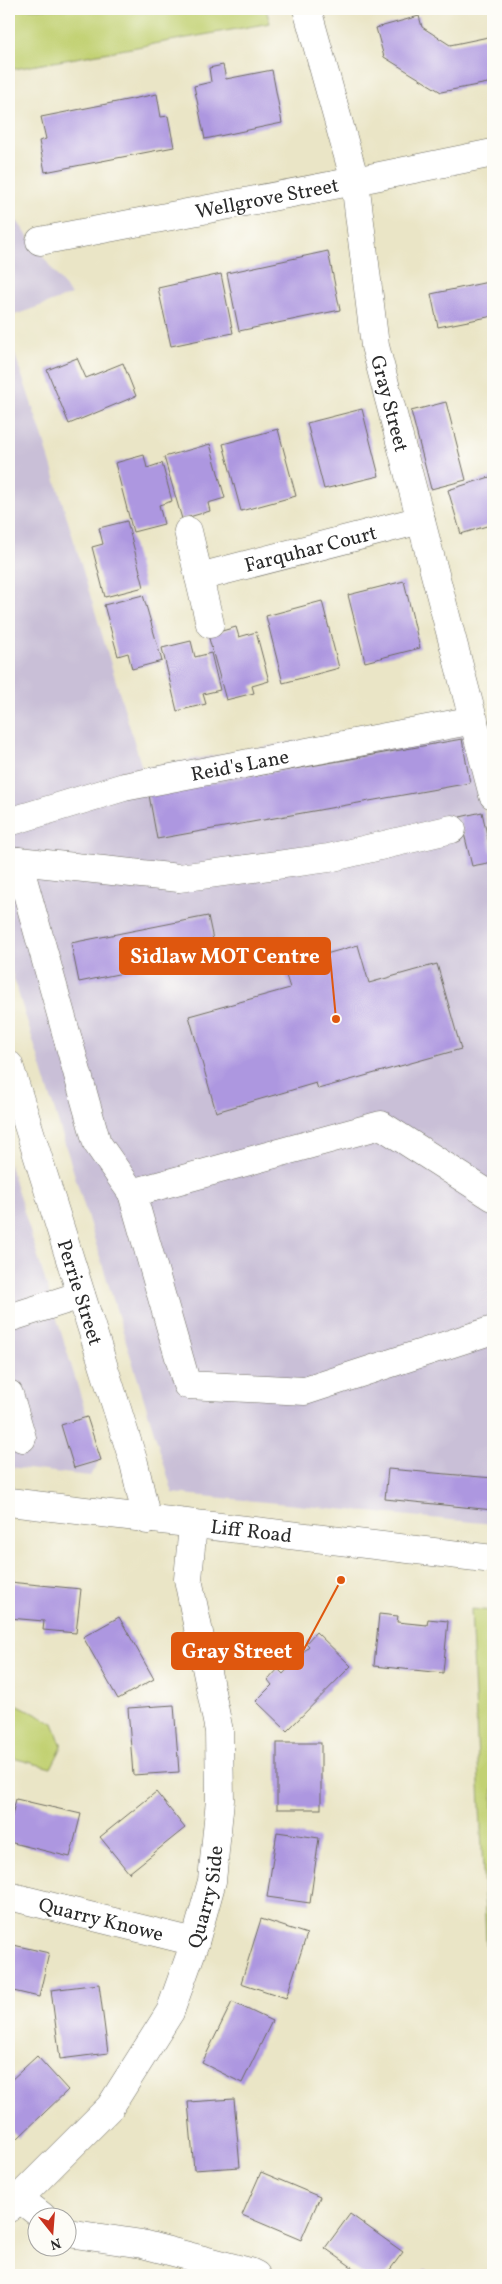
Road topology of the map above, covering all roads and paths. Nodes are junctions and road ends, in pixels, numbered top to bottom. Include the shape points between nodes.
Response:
1 (307, 9) edge
2 (493, 153) edge
3 (355, 181) junction
4 (40, 241) dead end
5 (421, 520) junction
6 (188, 530) dead end
7 (199, 577) junction
8 (210, 624) dead end
9 (474, 720) junction
10 (493, 795) edge
11 (9, 822) edge
12 (452, 830) dead end
13 (13, 862) edge
14 (9, 1065) edge
15 (18, 1124) edge
16 (132, 1193) junction
17 (493, 1197) edge
18 (81, 1295) junction
19 (9, 1318) edge
20 (493, 1330) edge
21 (9, 1394) edge
22 (22, 1438) dead end
23 (9, 1502) edge
24 (147, 1520) junction
25 (193, 1525) junction
26 (493, 1559) edge
27 (9, 1896) edge
28 (195, 1942) junction
29 (15, 2204) edge
30 (28, 2210) edge
31 (78, 2234) edge
32 (256, 2275) edge

1 - 3 street, Gray Street
2 - 3 street, Wellgrove Street
3 - 4 street, Wellgrove Street
3 - 5 street, Gray Street via 375,346
5 - 7 street, Farquhar Court
5 - 9 street, Gray Street
6 - 7 street
7 - 8 street
9 - 10 street, Gray Street
9 - 11 street, Reid's Lane via 124,787
12 - 13 street via 329,858 179,878
13 - 16 street via 97,1143
14 - 15 street, Perrie Street
15 - 18 street, Perrie Street
16 - 17 street via 381,1125
16 - 20 street via 187,1385 305,1391
18 - 19 street
18 - 24 street, Perrie Street via 134,1463
21 - 22 street
23 - 24 street, Liff Road
24 - 25 street, Liff Road
25 - 26 street, Liff Road
25 - 28 street, Quarry Side via 188,1579 219,1730 220,1800 212,1881
27 - 28 street, Quarry Knowe
28 - 29 street, Quarry Side via 170,2012 110,2107
29 - 30 street
31 - 32 street via 142,2244

